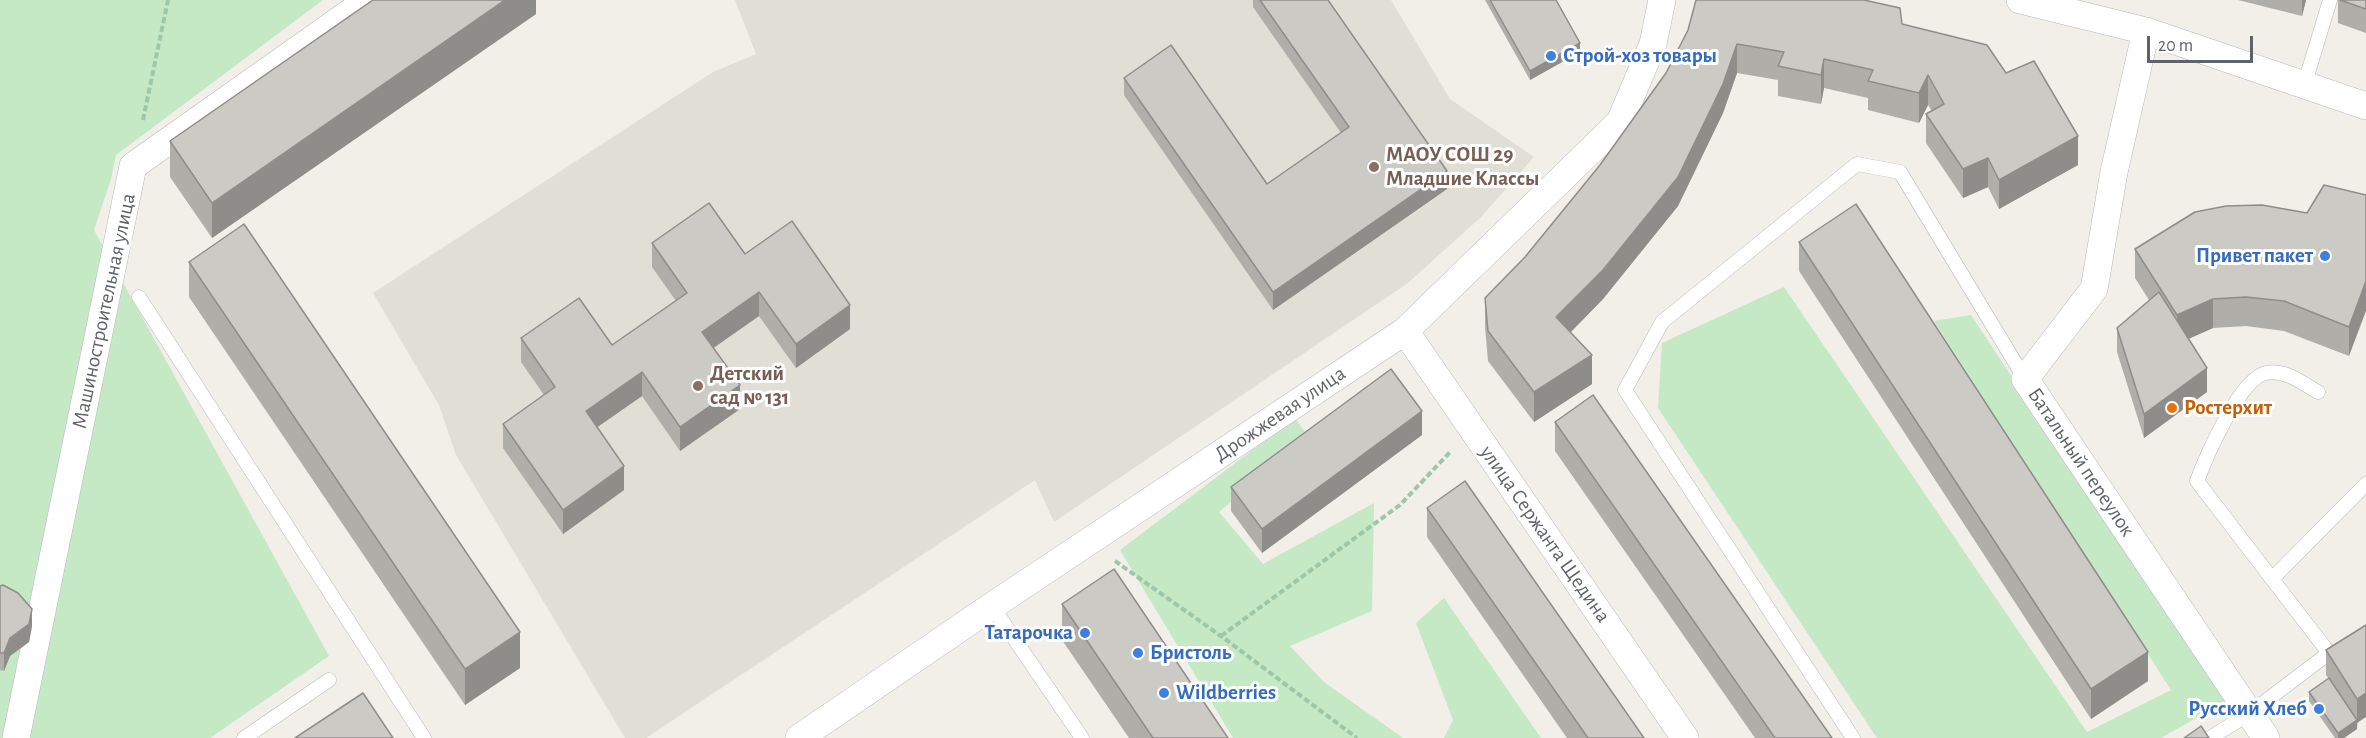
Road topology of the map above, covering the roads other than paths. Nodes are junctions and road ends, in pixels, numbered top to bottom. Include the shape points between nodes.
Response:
1 (368, 0) edge
2 (1662, 0) edge
3 (2020, 0) edge
4 (2330, 0) edge
5 (2146, 31) junction
6 (2304, 86) junction
7 (2366, 106) edge
8 (139, 297) dead end
9 (1405, 331) junction
10 (2025, 379) junction
11 (2318, 392) dead end
12 (2366, 484) edge
13 (2272, 579) junction
14 (992, 606) junction
15 (329, 680) dead end
16 (2250, 713) junction
17 (16, 738) edge
18 (244, 738) edge
19 (423, 738) edge
20 (800, 738) edge
21 (1082, 738) edge
22 (1685, 738) edge
23 (1853, 738) edge
24 (2210, 738) edge
25 (2266, 738) edge

1 - 17 street, Машиностроительная улица via 134,166
2 - 9 street, Дрожжевая улица via 1653,44 1620,122
3 - 5 street
4 - 6 lane
5 - 6 street
5 - 10 street, Батальный переулок via 2114,172 2094,289
6 - 7 street
8 - 19 lane
9 - 14 street, Дрожжевая улица
9 - 22 street, улица Сержанта Щедина
10 - 16 street, Батальный переулок
10 - 23 lane via 1900,172 1857,164 1662,322 1624,390
11 - 13 lane via 2285,374 2264,373 2244,388 2209,450 2197,482
12 - 13 lane
13 - 16 lane via 2333,650
14 - 20 street, Дрожжевая улица
14 - 21 lane
15 - 18 lane
16 - 24 lane
16 - 25 street, Батальный переулок

